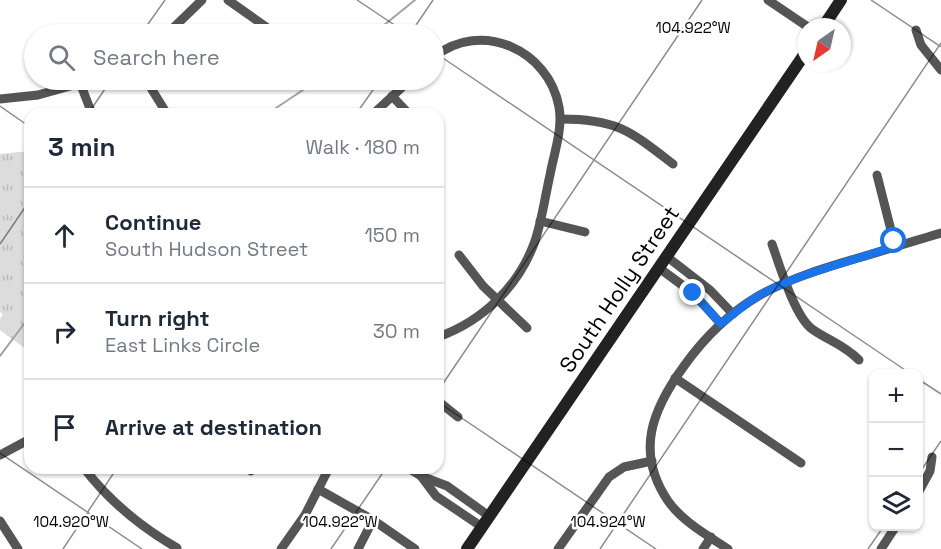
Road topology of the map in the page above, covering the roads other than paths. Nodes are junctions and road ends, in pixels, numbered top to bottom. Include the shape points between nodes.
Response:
1 (202, 0) edge
2 (228, 0) edge
3 (768, 0) edge
4 (841, 0) edge
5 (829, 18) edge
6 (797, 20) edge
7 (177, 24) edge
8 (262, 24) edge
9 (916, 30) dead end
10 (444, 50) edge
11 (797, 65) edge
12 (941, 70) edge
13 (53, 90) edge
14 (83, 90) edge
15 (152, 90) edge
16 (399, 90) edge
17 (392, 96) junction
18 (0, 99) edge
19 (90, 108) edge
20 (163, 108) edge
21 (379, 108) edge
22 (403, 108) edge
23 (561, 119) junction
24 (673, 164) dead end
25 (877, 175) dead end
26 (540, 221) junction
27 (585, 232) dead end
28 (941, 233) edge
29 (772, 243) dead end
30 (894, 246) junction
31 (459, 255) dead end
32 (666, 256) junction
33 (658, 268) junction
34 (786, 282) junction
35 (498, 300) junction
36 (733, 314) junction
37 (721, 324) junction
38 (527, 328) dead end
39 (444, 335) edge
40 (859, 360) dead end
41 (675, 378) junction
42 (444, 406) edge
43 (458, 417) dead end
44 (24, 442) edge
45 (0, 455) edge
46 (932, 457) dead end
47 (652, 461) junction
48 (801, 463) dead end
49 (89, 474) edge
50 (326, 474) edge
51 (418, 474) edge
52 (421, 476) junction
53 (923, 484) edge
54 (318, 489) junction
55 (489, 516) junction
56 (373, 520) junction
57 (0, 521) edge
58 (482, 527) junction
59 (893, 531) edge
60 (711, 537) junction
61 (360, 546) edge
62 (177, 548) edge
63 (18, 549) edge
64 (281, 549) edge
65 (372, 549) edge
66 (414, 549) edge
67 (467, 549) edge
68 (558, 549) edge
69 (703, 549) edge
70 (728, 549) edge
71 (881, 549) edge

1 - 7 street
2 - 8 street
3 - 6 street
4 - 5 main road
9 - 12 street via 921,45
10 - 23 street via 476,39 511,47 535,63 550,81
11 - 32 main road, South Holly Street
13 - 18 street
14 - 19 street
15 - 20 street
16 - 17 street
17 - 21 street
17 - 22 street
23 - 24 street via 595,120 617,126
23 - 26 street
25 - 30 street
26 - 27 street
26 - 35 street via 525,263
28 - 30 street
29 - 34 street
30 - 34 street
31 - 35 street
32 - 33 main road, South Holly Street
32 - 36 street via 710,290
33 - 37 street via 693,293
33 - 55 main road, South Holly Street
34 - 36 street
34 - 40 street via 808,325
35 - 38 street
35 - 39 street via 460,328
36 - 37 street
37 - 41 street
41 - 47 street via 654,420
41 - 48 street
42 - 43 street
44 - 45 street
46 - 53 street
47 - 60 street via 669,502
47 - 68 street via 624,467 609,477
49 - 62 street via 124,510
50 - 54 street
51 - 52 street
52 - 55 street via 447,486
52 - 58 street via 436,496
54 - 56 street
54 - 64 street
55 - 58 main road, South Holly Street
56 - 61 street
56 - 66 street
57 - 63 street
58 - 67 main road, South Holly Street
59 - 71 street
60 - 69 street
60 - 70 street
61 - 65 street

